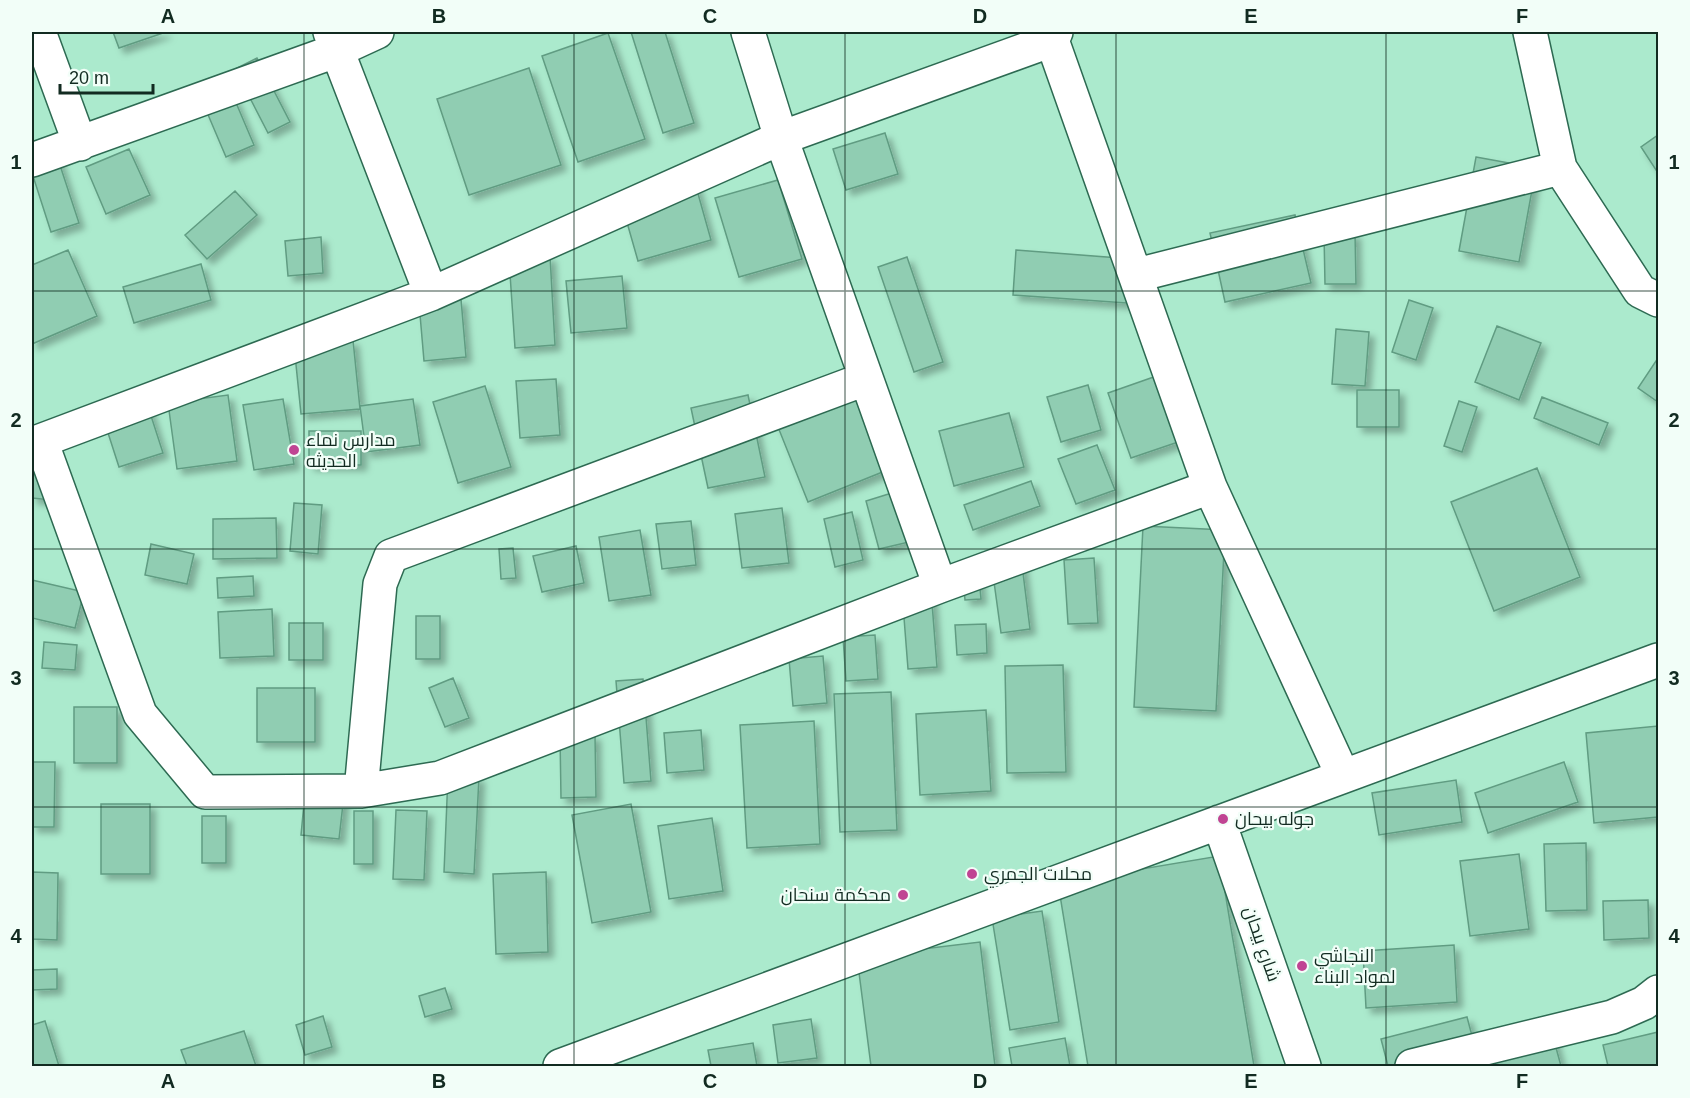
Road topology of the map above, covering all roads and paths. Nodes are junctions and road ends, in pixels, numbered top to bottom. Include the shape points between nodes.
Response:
1 (39, 32) edge
2 (377, 32) edge
3 (748, 32) edge
4 (1530, 32) edge
5 (1054, 36) edge
6 (334, 41) edge
7 (781, 138) junction
8 (80, 144) junction
9 (32, 160) edge
10 (1560, 168) junction
11 (1137, 275) junction
12 (432, 294) junction
13 (1659, 300) edge
14 (865, 379) junction
15 (36, 442) edge
16 (1210, 487) junction
17 (940, 586) junction
18 (1659, 660) edge
19 (1343, 776) junction
20 (361, 790) junction
21 (1219, 822) junction
22 (1659, 992) edge
23 (560, 1066) edge
24 (1304, 1066) edge
25 (1412, 1066) edge

1 - 8 street
2 - 6 street
3 - 7 street
4 - 10 street
5 - 7 street
5 - 11 street
6 - 8 street
6 - 12 street
7 - 12 street
7 - 14 street
8 - 9 street
10 - 11 street
10 - 13 street via 1640,291
11 - 16 street
12 - 15 street
14 - 17 street
14 - 20 street via 391,556 380,584
15 - 20 street via 140,714 205,792
16 - 17 street
16 - 19 street
17 - 20 street via 440,778
18 - 19 street
19 - 21 street
21 - 23 street
21 - 24 street, شارع بيحان
22 - 25 street via 1612,1017

